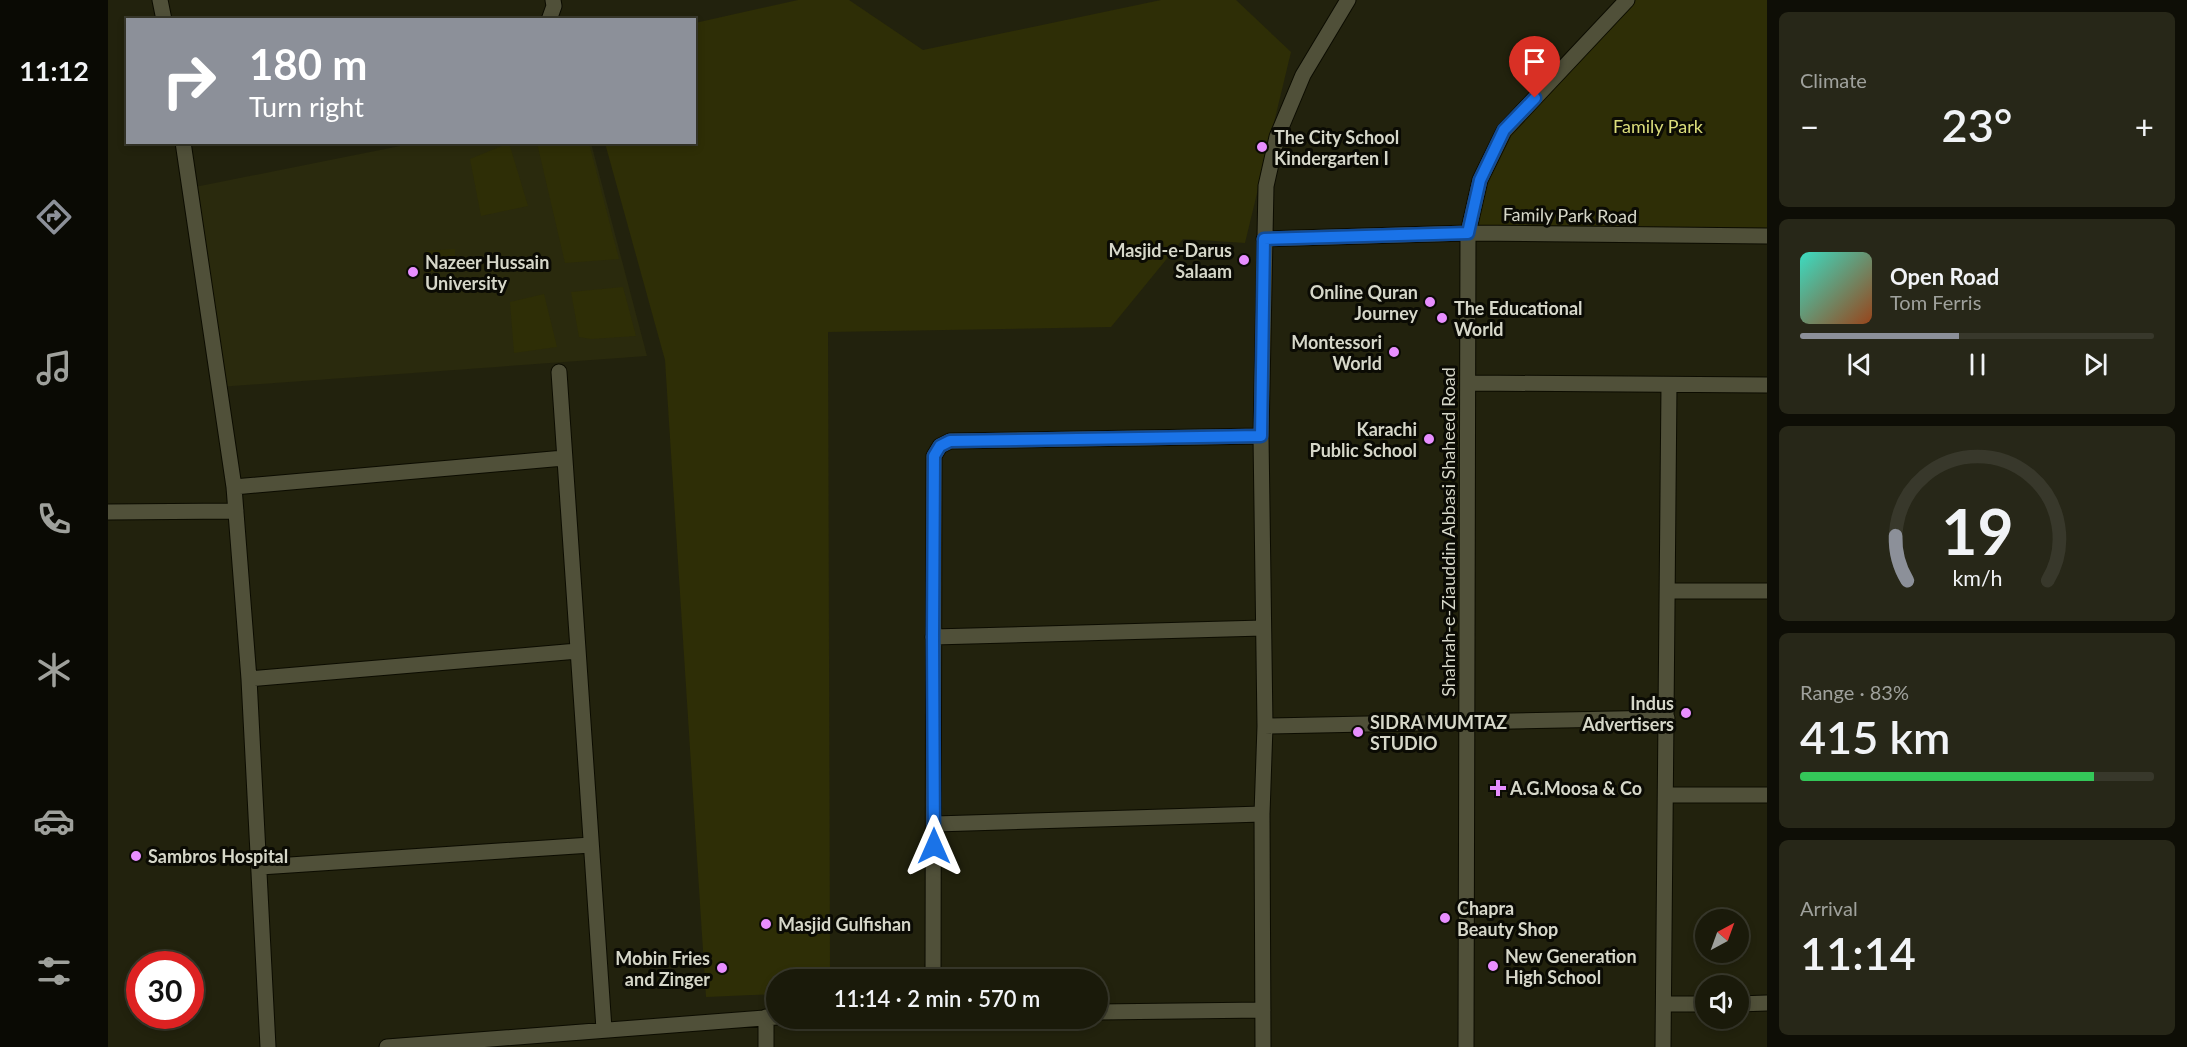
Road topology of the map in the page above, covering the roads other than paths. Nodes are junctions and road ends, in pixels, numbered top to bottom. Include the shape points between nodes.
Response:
1 (160, 0) edge
2 (553, 0) edge
3 (1348, 0) edge
4 (1627, 0) edge
5 (164, 18) edge
6 (550, 18) edge
7 (183, 144) edge
8 (1468, 233) junction
9 (1767, 236) edge
10 (1264, 239) junction
11 (559, 372) dead end
12 (1468, 383) junction
13 (1669, 385) junction
14 (1767, 385) edge
15 (1261, 436) junction
16 (564, 458) junction
17 (234, 488) junction
18 (236, 511) junction
19 (108, 512) edge
20 (1668, 591) junction
21 (1767, 591) edge
22 (1263, 628) junction
23 (933, 637) junction
24 (578, 651) junction
25 (249, 679) junction
26 (1667, 718) junction
27 (1467, 720) junction
28 (1265, 726) junction
29 (1666, 795) junction
30 (1767, 795) edge
31 (1262, 814) junction
32 (935, 824) junction
33 (591, 845) junction
34 (260, 867) junction
35 (933, 969) edge
36 (1665, 1004) junction
37 (1695, 1004) edge
38 (1749, 1004) edge
39 (1767, 1004) edge
40 (1263, 1010) junction
41 (1108, 1012) edge
42 (766, 1017) edge
43 (604, 1029) junction
44 (770, 1029) edge
45 (268, 1047) edge
46 (387, 1047) edge
47 (766, 1047) edge
48 (1263, 1047) edge
49 (1466, 1047) edge
50 (1664, 1047) edge

1 - 5 street
2 - 6 street
3 - 10 street via 1303,75 1277,137 1266,186
4 - 8 street, Shahrah-e-Ziauddin Abbasi Shaheed Road via 1504,130 1480,180
7 - 17 street
8 - 9 street, Family Park Road
8 - 10 street, Family Park Road
8 - 12 street, Shahrah-e-Ziauddin Abbasi Shaheed Road
10 - 15 street
11 - 16 street
12 - 13 street
12 - 27 street, Shahrah-e-Ziauddin Abbasi Shaheed Road
13 - 14 street
13 - 20 street
15 - 22 street
15 - 23 street via 950,441 940,446 934,456
16 - 17 street
16 - 24 street
17 - 18 street
18 - 19 street
18 - 25 street
20 - 21 street
20 - 26 street
22 - 23 street
22 - 28 street
23 - 32 street
24 - 25 street
24 - 33 street
25 - 34 street
26 - 27 street
26 - 29 street
27 - 28 street
27 - 49 street, Shahrah-e-Ziauddin Abbasi Shaheed Road
28 - 31 street
29 - 30 street
29 - 36 street
31 - 32 street
31 - 40 street
32 - 35 street
33 - 34 street
33 - 43 street
34 - 45 street
36 - 37 street
36 - 50 street
38 - 39 street
40 - 41 street
40 - 48 street
42 - 43 street
43 - 46 street
44 - 47 street

